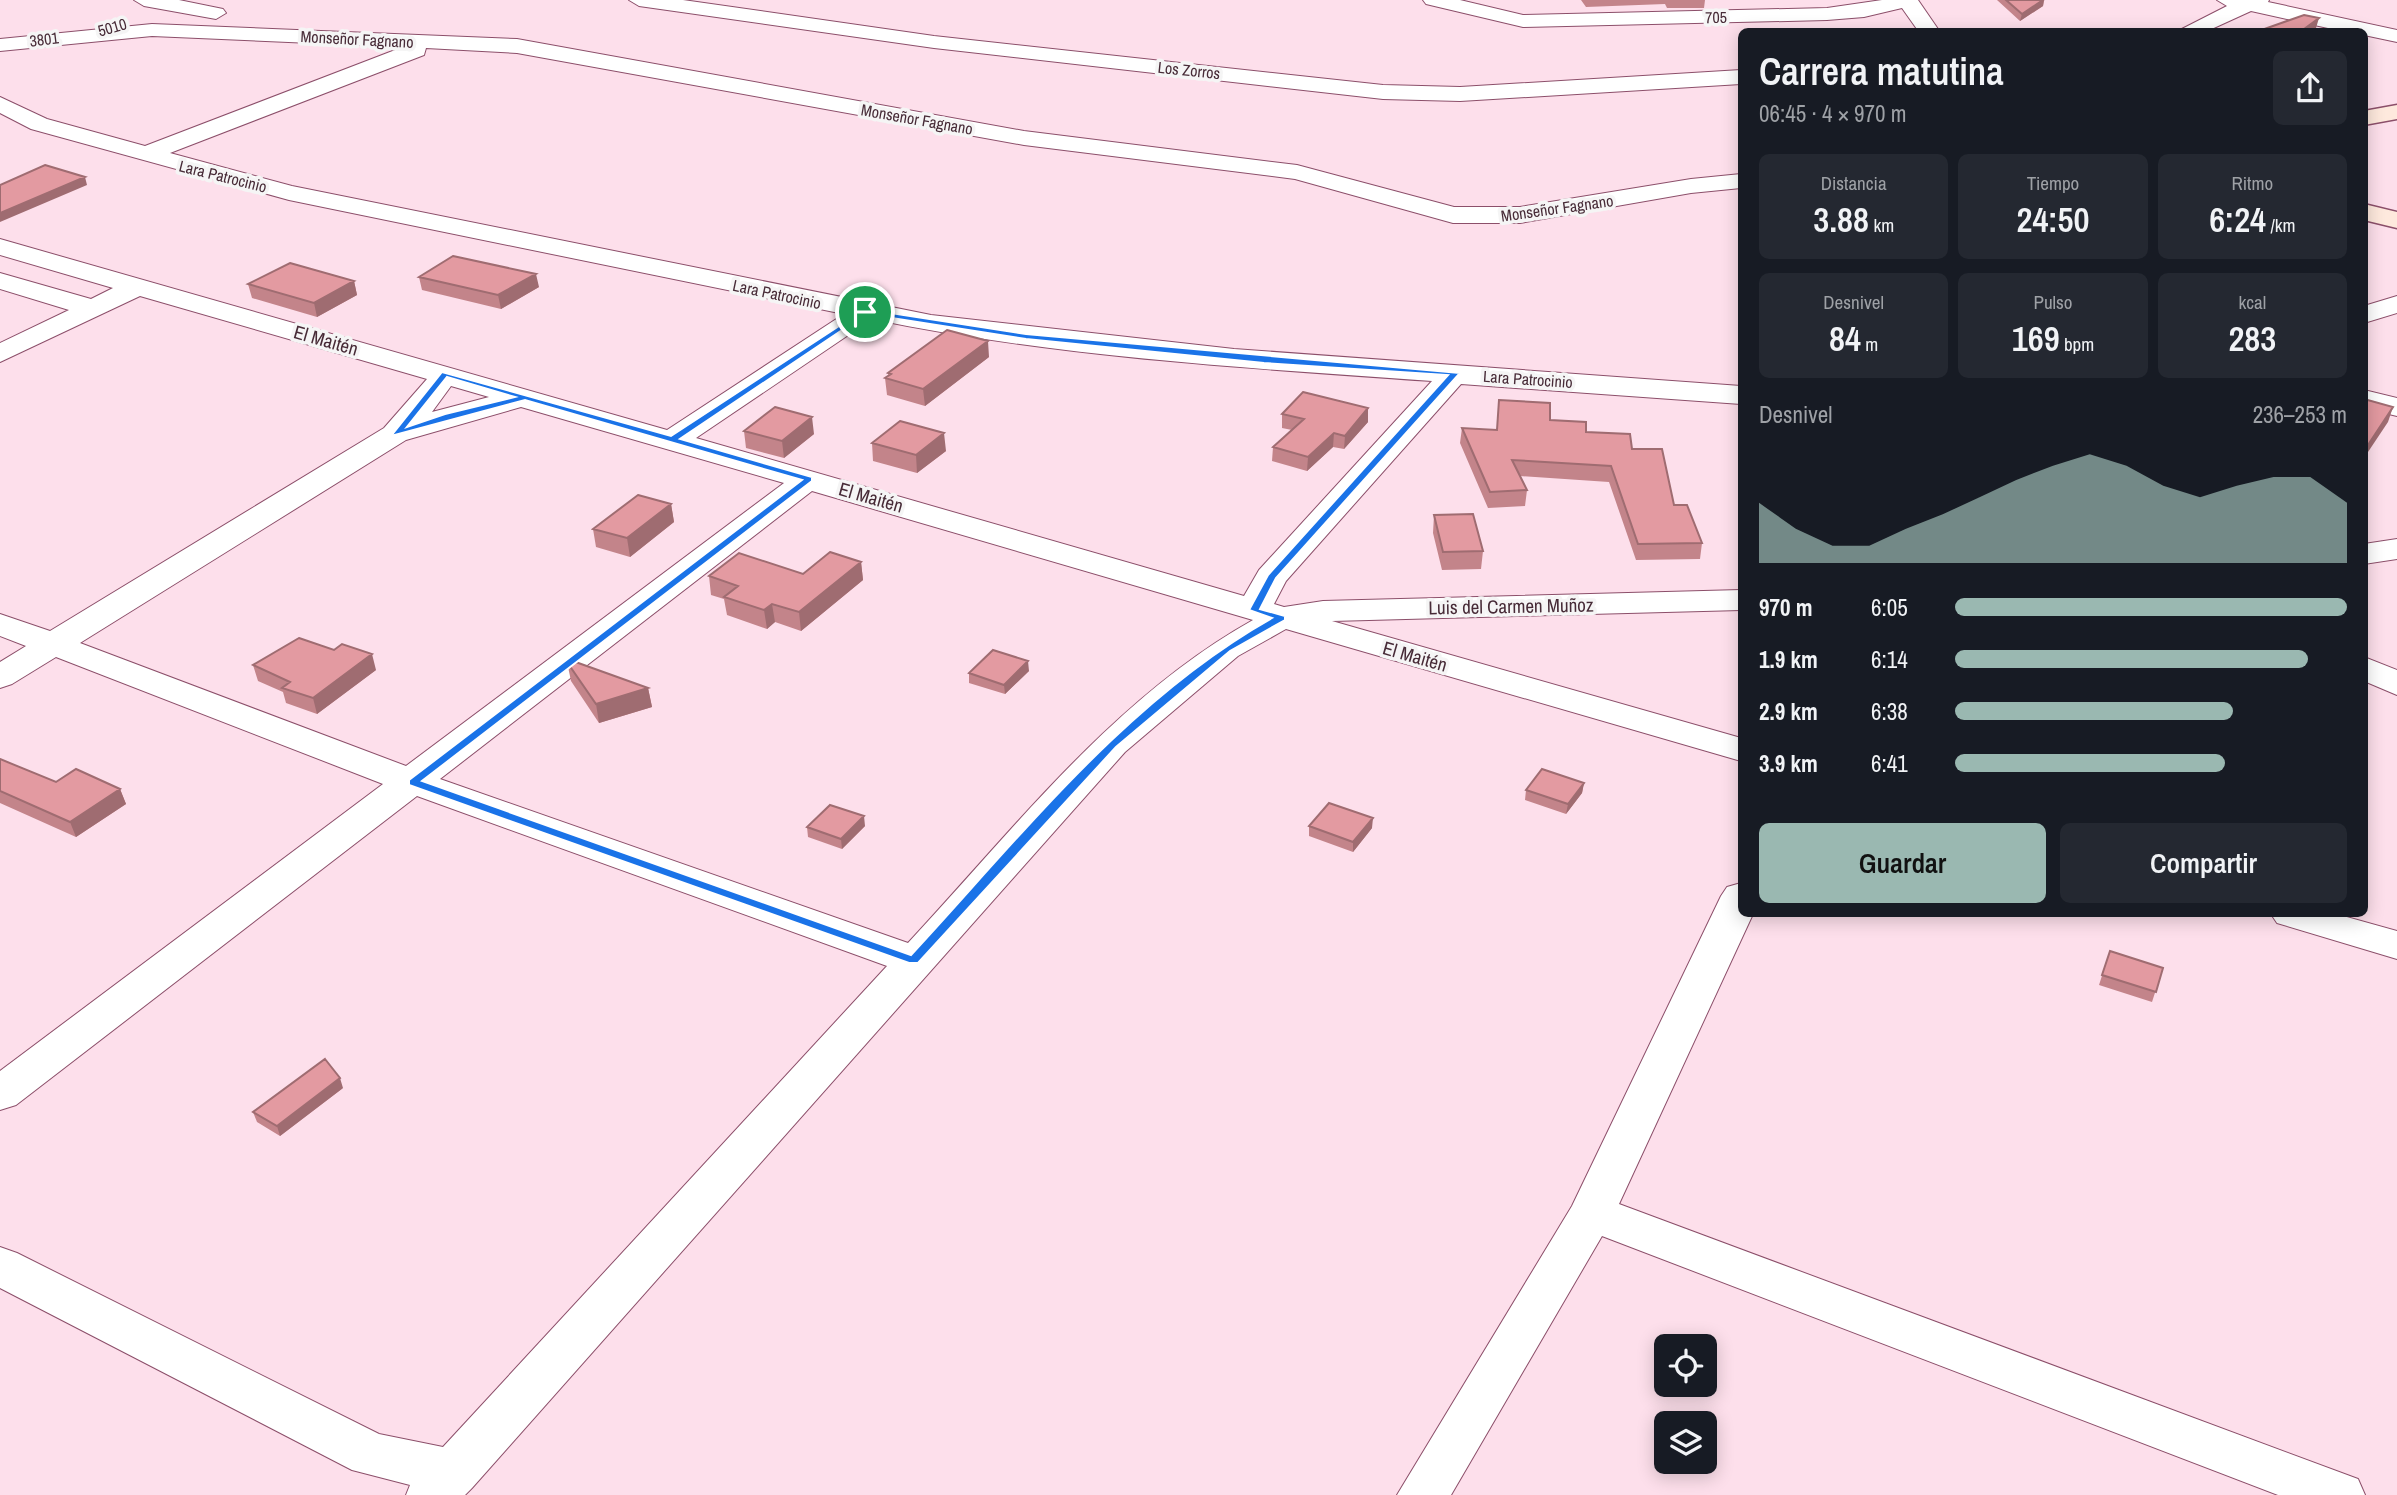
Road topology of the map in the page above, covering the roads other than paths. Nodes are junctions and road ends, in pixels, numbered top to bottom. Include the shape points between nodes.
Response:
1 (144, 0) edge
2 (639, 0) edge
3 (1433, 0) edge
4 (1815, 0) edge
5 (1907, 0) edge
6 (2227, 0) edge
7 (2255, 2) edge
8 (177, 6) junction
9 (1864, 11) junction
10 (1927, 27) edge
11 (2195, 28) edge
12 (2364, 28) edge
13 (2368, 29) edge
14 (87, 34) junction
15 (2397, 36) edge
16 (443, 42) junction
17 (0, 45) edge
18 (0, 50) edge
19 (141, 53) dead end
20 (402, 54) junction
21 (331, 61) dead end
22 (1738, 77) edge
23 (0, 104) edge
24 (2397, 112) edge
25 (2368, 117) edge
26 (39, 124) junction
27 (13, 134) dead end
28 (143, 155) junction
29 (1738, 181) edge
30 (2368, 213) edge
31 (2397, 219) edge
32 (0, 247) edge
33 (0, 281) edge
34 (139, 286) junction
35 (2397, 303) edge
36 (92, 309) junction
37 (865, 312) junction
38 (2368, 314) edge
39 (0, 354) edge
40 (1455, 373) junction
41 (445, 374) junction
42 (1738, 395) edge
43 (526, 397) junction
44 (2368, 400) edge
45 (2397, 407) edge
46 (395, 435) junction
47 (672, 440) junction
48 (809, 479) junction
49 (2397, 549) edge
50 (2368, 553) edge
51 (1738, 600) edge
52 (1268, 614) junction
53 (0, 624) edge
54 (52, 644) junction
55 (2368, 669) edge
56 (0, 677) edge
57 (2397, 684) edge
58 (1738, 749) edge
59 (413, 782) junction
60 (1738, 902) edge
61 (2301, 917) edge
62 (2397, 945) edge
63 (914, 960) junction
64 (0, 1094) edge
65 (1592, 1213) junction
66 (0, 1266) edge
67 (443, 1483) edge
68 (1423, 1495) edge
69 (2339, 1495) edge

1 - 8 street
2 - 22 street, Los Zorros via 934,42 1383,92 1460,94
3 - 9 street, 705 via 1523,21
4 - 9 street
5 - 9 street, 705
5 - 10 street
6 - 7 street
7 - 11 street
7 - 12 street
8 - 14 street, 5010
8 - 16 street
9 - 10 street
13 - 15 street
14 - 16 street, Monseñor Fagnano via 201,31
14 - 17 street, 3801
16 - 20 street
16 - 29 street, Monseñor Fagnano via 543,50 1024,138 1297,172 1452,215 1531,214
18 - 19 street
20 - 21 street, Monseñor Fagnano
20 - 28 street
23 - 26 street, Lara Patrocinio
24 - 25 street
26 - 27 street
26 - 28 street, Lara Patrocinio
28 - 37 street, Lara Patrocinio via 312,198
30 - 31 street
32 - 34 street, El Maitén
33 - 36 street
34 - 36 street
34 - 41 street, El Maitén
35 - 38 street
36 - 39 street
37 - 40 street, Lara Patrocinio via 1040,338
37 - 47 street
40 - 42 street, Lara Patrocinio
40 - 52 street via 1271,577
41 - 43 street, El Maitén
41 - 46 street
43 - 46 street
43 - 47 street, El Maitén
44 - 45 street
46 - 54 street
47 - 48 street, El Maitén
48 - 52 street, El Maitén
48 - 59 street
49 - 50 street
51 - 52 street, Luis del Carmen Muñoz
52 - 58 street, El Maitén
52 - 63 street via 1112,744
53 - 54 street
54 - 56 street
54 - 59 street
55 - 57 street
59 - 63 street
59 - 64 street
60 - 65 street
61 - 62 street
63 - 67 street
65 - 68 street
65 - 69 street
66 - 67 street via 370,1454

